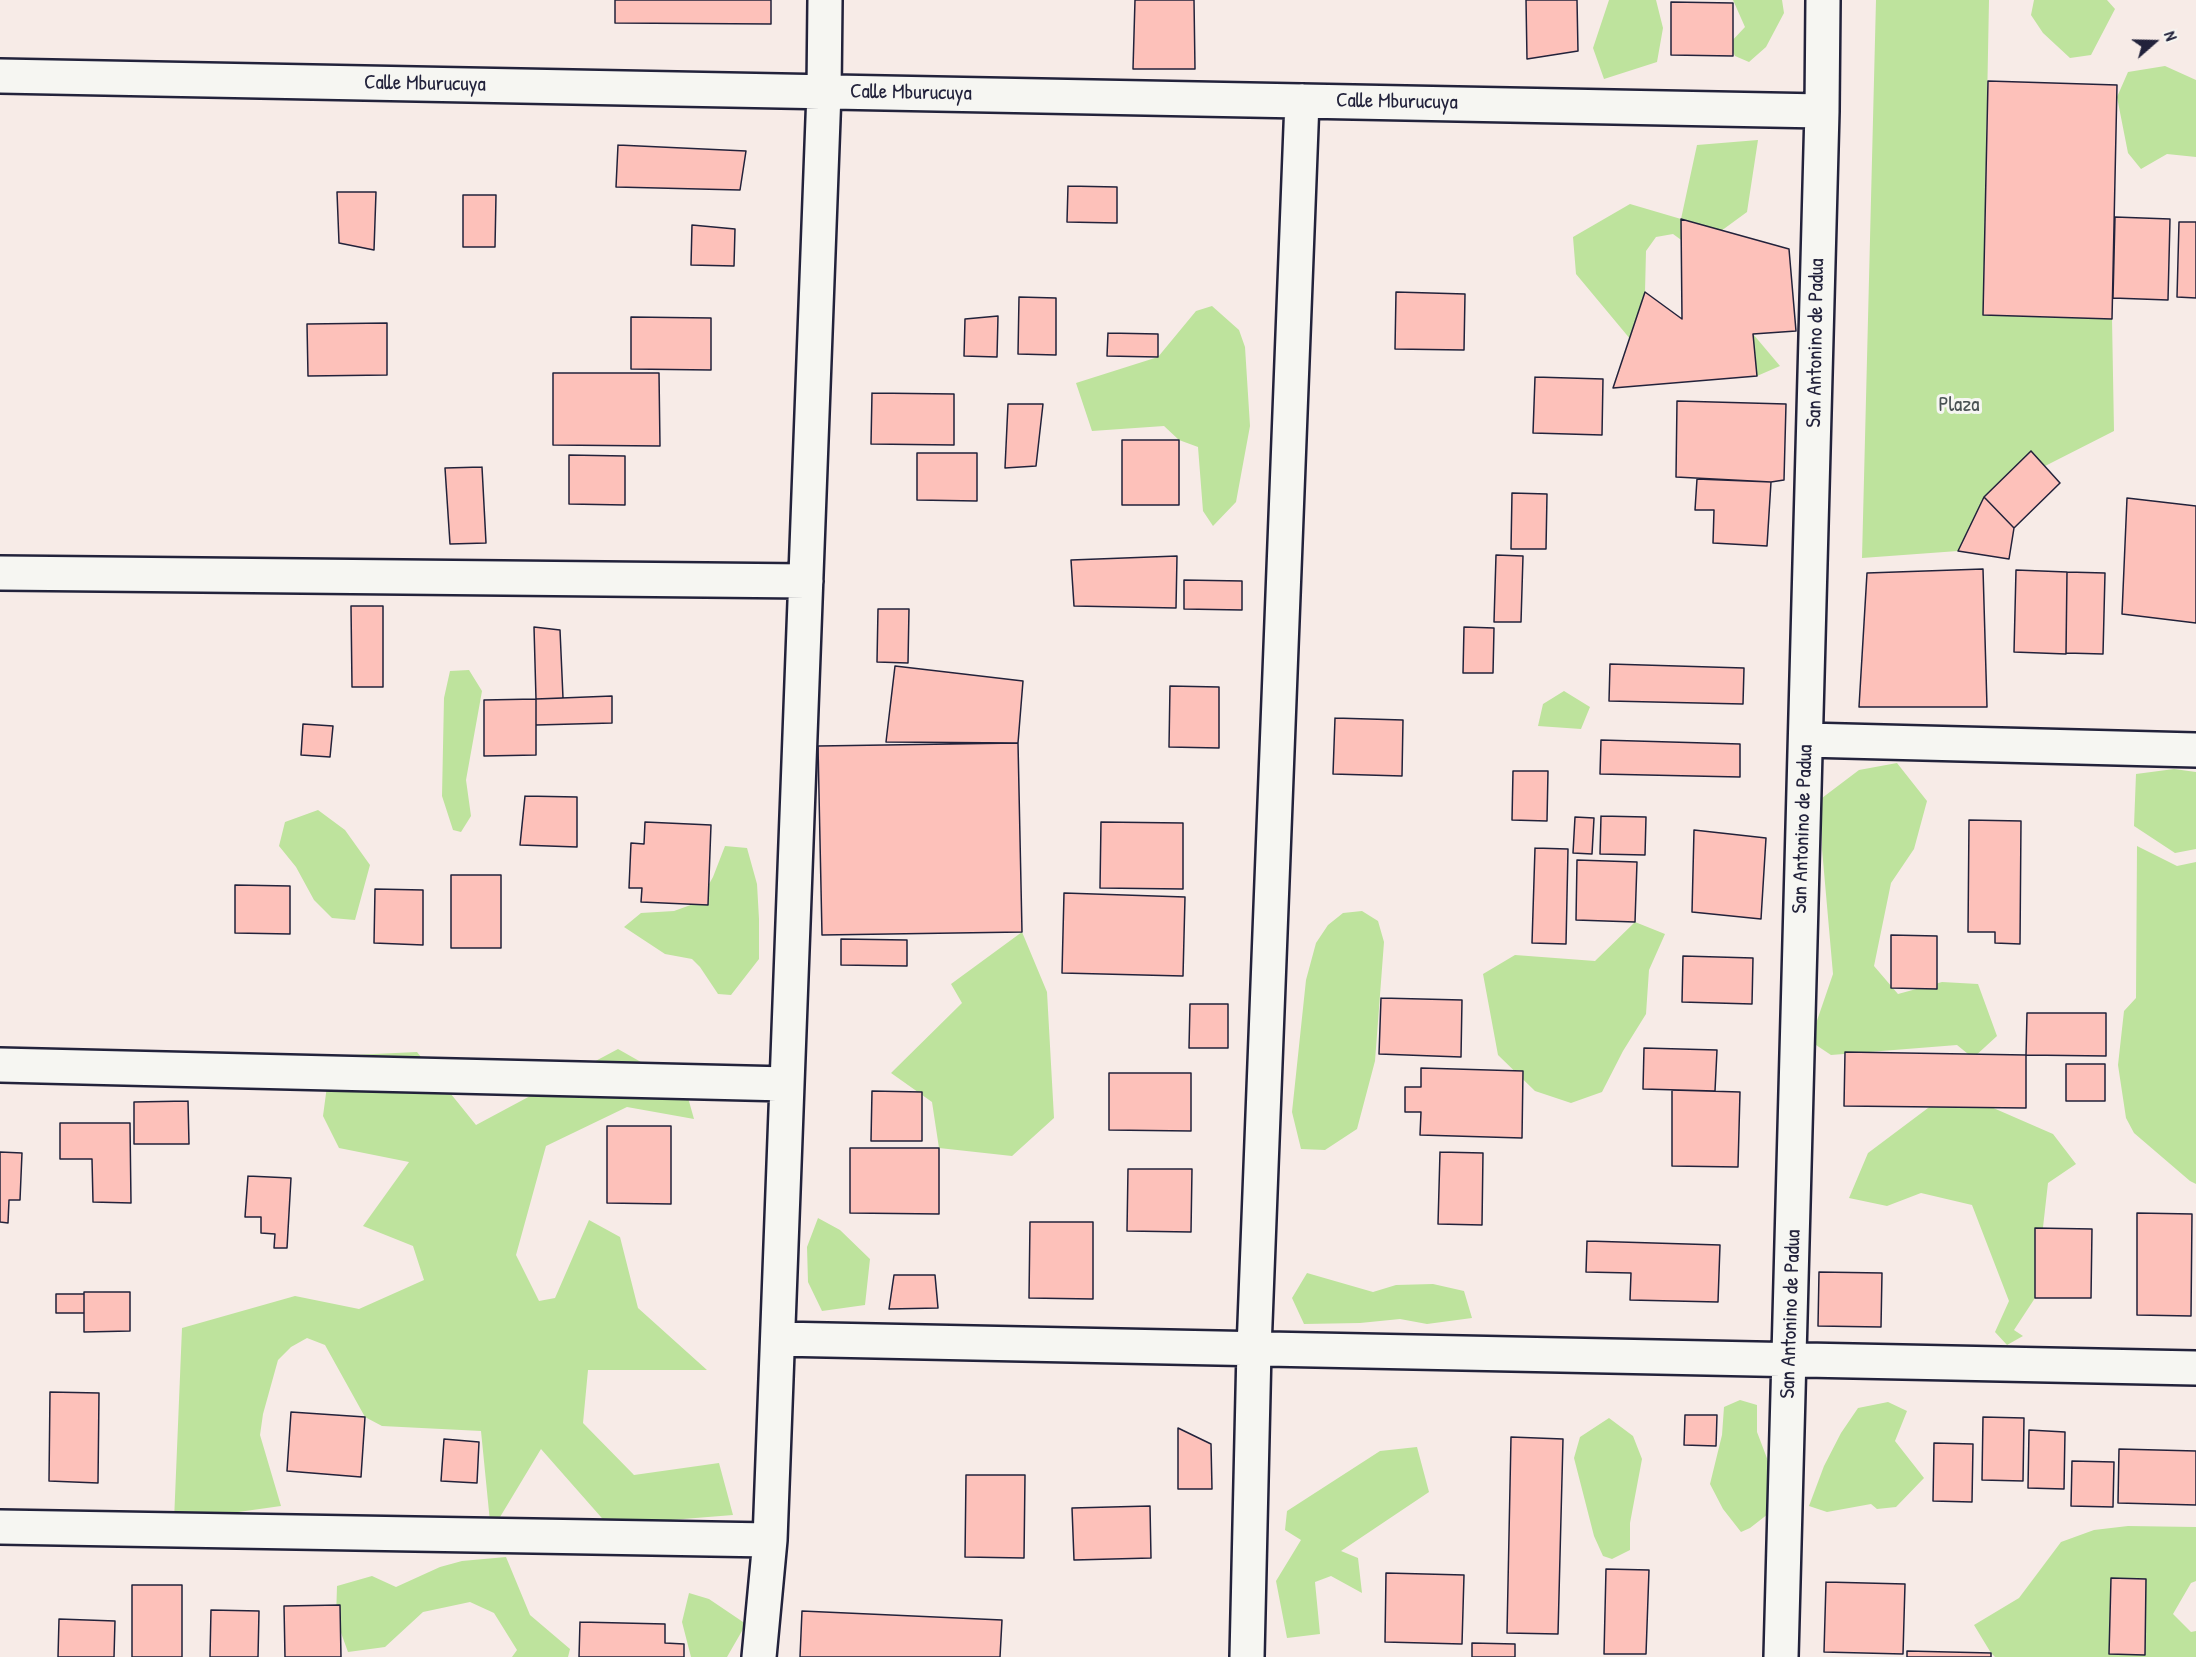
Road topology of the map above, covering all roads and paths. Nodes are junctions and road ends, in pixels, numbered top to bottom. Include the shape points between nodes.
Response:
1 (825, 0) edge
2 (1823, 0) edge
3 (0, 76) edge
4 (824, 92) junction
5 (1302, 100) junction
6 (1822, 111) junction
7 (0, 573) edge
8 (806, 581) junction
9 (1806, 740) junction
10 (2196, 750) edge
11 (0, 1065) edge
12 (787, 1084) junction
13 (778, 1339) junction
14 (1254, 1349) junction
15 (1789, 1359) junction
16 (2196, 1368) edge
17 (0, 1527) edge
18 (770, 1540) junction
19 (759, 1657) edge
20 (1247, 1657) edge
21 (1781, 1657) edge

1 - 4 street
2 - 6 street, San Antonino de Padua
3 - 4 street, Calle Mburucuya
4 - 5 street, Calle Mburucuya
4 - 8 street
5 - 6 street, Calle Mburucuya
5 - 14 street
6 - 9 street, San Antonino de Padua
7 - 8 street
8 - 12 street
9 - 10 street
9 - 15 street, San Antonino de Padua
11 - 12 street
12 - 13 street
13 - 14 street
13 - 18 street
14 - 15 street
14 - 20 street
15 - 16 street
15 - 21 street, San Antonino de Padua
17 - 18 street
18 - 19 street

